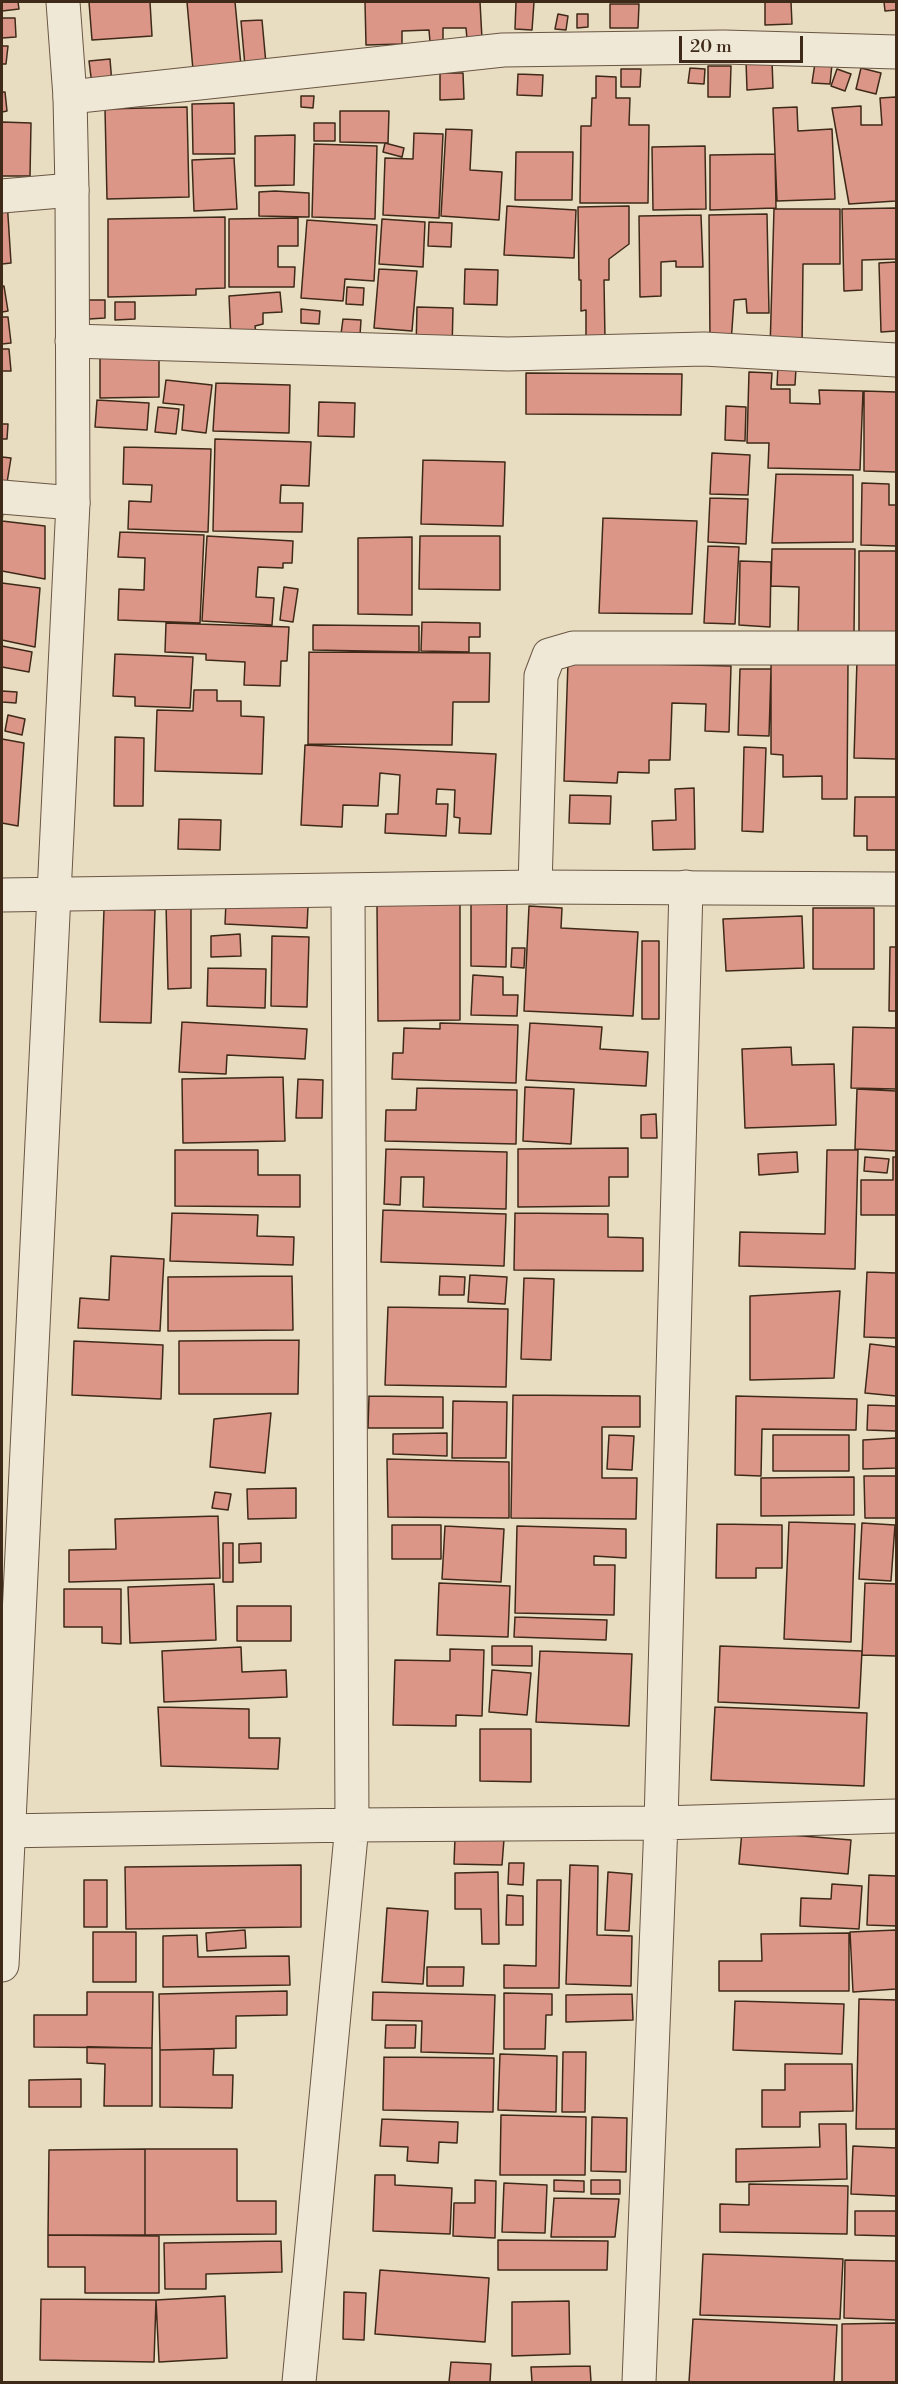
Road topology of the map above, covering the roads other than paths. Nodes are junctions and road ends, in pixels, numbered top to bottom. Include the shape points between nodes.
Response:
1 (63, 2) edge
2 (897, 52) edge
3 (70, 97) junction
4 (72, 190) junction
5 (2, 196) edge
6 (72, 340) junction
7 (897, 360) edge
8 (2, 498) edge
9 (73, 502) junction
10 (897, 648) edge
11 (535, 887) junction
12 (686, 887) junction
13 (897, 889) edge
14 (348, 891) junction
15 (2, 895) edge
16 (54, 896) junction
17 (897, 1816) edge
18 (661, 1823) junction
19 (352, 1825) junction
20 (4, 1831) edge
21 (2, 1965) edge
22 (299, 2382) edge
23 (639, 2382) edge

1 - 3 street
2 - 3 street via 724,47 503,50
3 - 4 street
4 - 5 street
4 - 6 street
6 - 7 street via 508,354 704,350
6 - 9 street
8 - 9 street
9 - 16 street
10 - 11 street via 573,648 549,655 541,676
11 - 12 street
11 - 14 street
12 - 13 street
12 - 18 street
14 - 16 street
14 - 19 street
15 - 16 street
16 - 20 street
17 - 18 street
18 - 19 street
18 - 23 street
19 - 20 street
19 - 22 street
20 - 21 street

